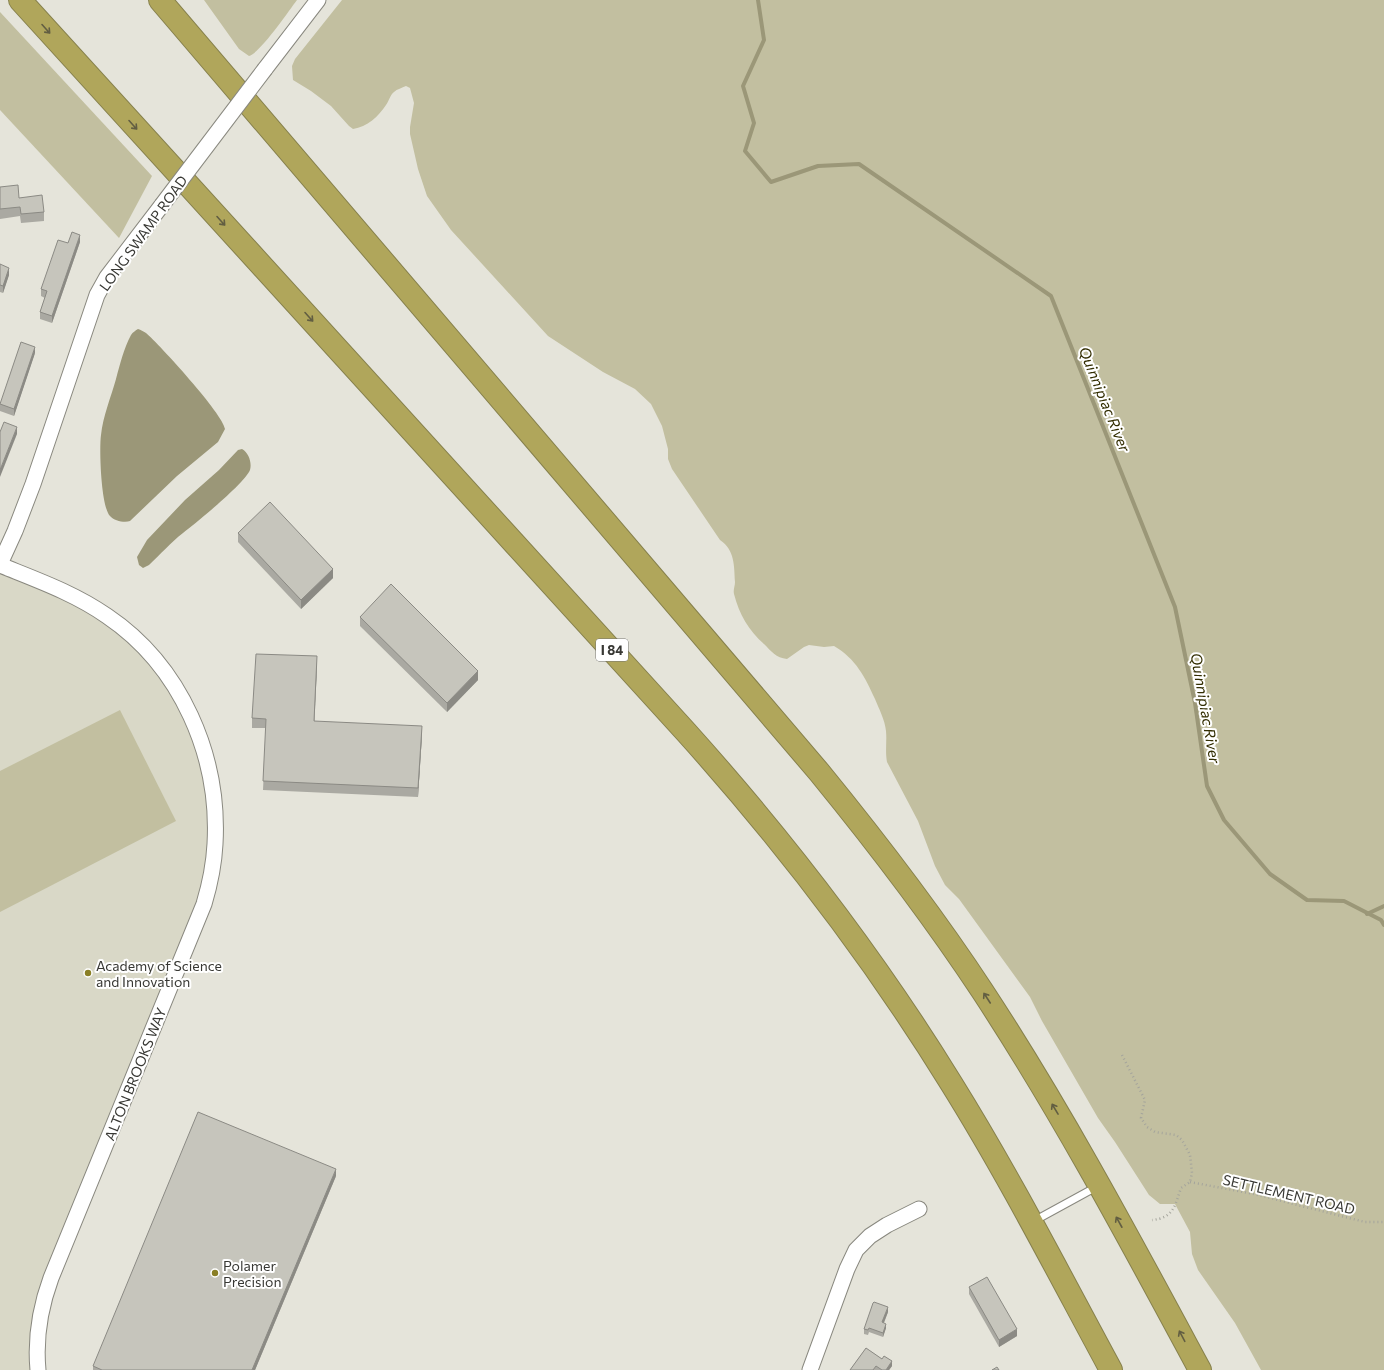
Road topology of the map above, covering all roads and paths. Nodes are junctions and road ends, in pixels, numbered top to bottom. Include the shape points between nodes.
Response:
1 (20, 0) edge
2 (160, 0) edge
3 (318, 0) edge
4 (0, 564) edge
5 (1122, 1055) dead end
6 (1190, 1182) junction
7 (1100, 1186) junction
8 (919, 1209) dead end
9 (1152, 1220) dead end
10 (1032, 1222) junction
11 (1384, 1222) edge
12 (38, 1370) edge
13 (810, 1370) edge
14 (1111, 1370) edge
15 (1200, 1370) edge

1 -> 10 highway, I 84 via 667,710 754,809 839,919 911,1021 965,1106
7 -> 2 highway via 983,992 867,831
3 - 4 street, LONG SWAMP ROAD, bridge via 107,277 97,295 33,484
4 - 12 street, ALTON BROOKS WAY via 70,594 98,610 132,636 154,659 175,687 196,727 214,792 216,814 213,865 204,904 51,1278 39,1323
5 - 6 path via 1145,1100 1141,1118 1147,1127 1155,1132 1176,1135 1182,1140 1190,1156
6 - 9 path via 1181,1188 1173,1211 1160,1219
6 - 11 path, SETTLEMENT ROAD via 1254,1194 1364,1222
7 - 10 lane
15 -> 7 highway
8 - 13 street via 870,1236 856,1250
10 - 14 highway, I 84

